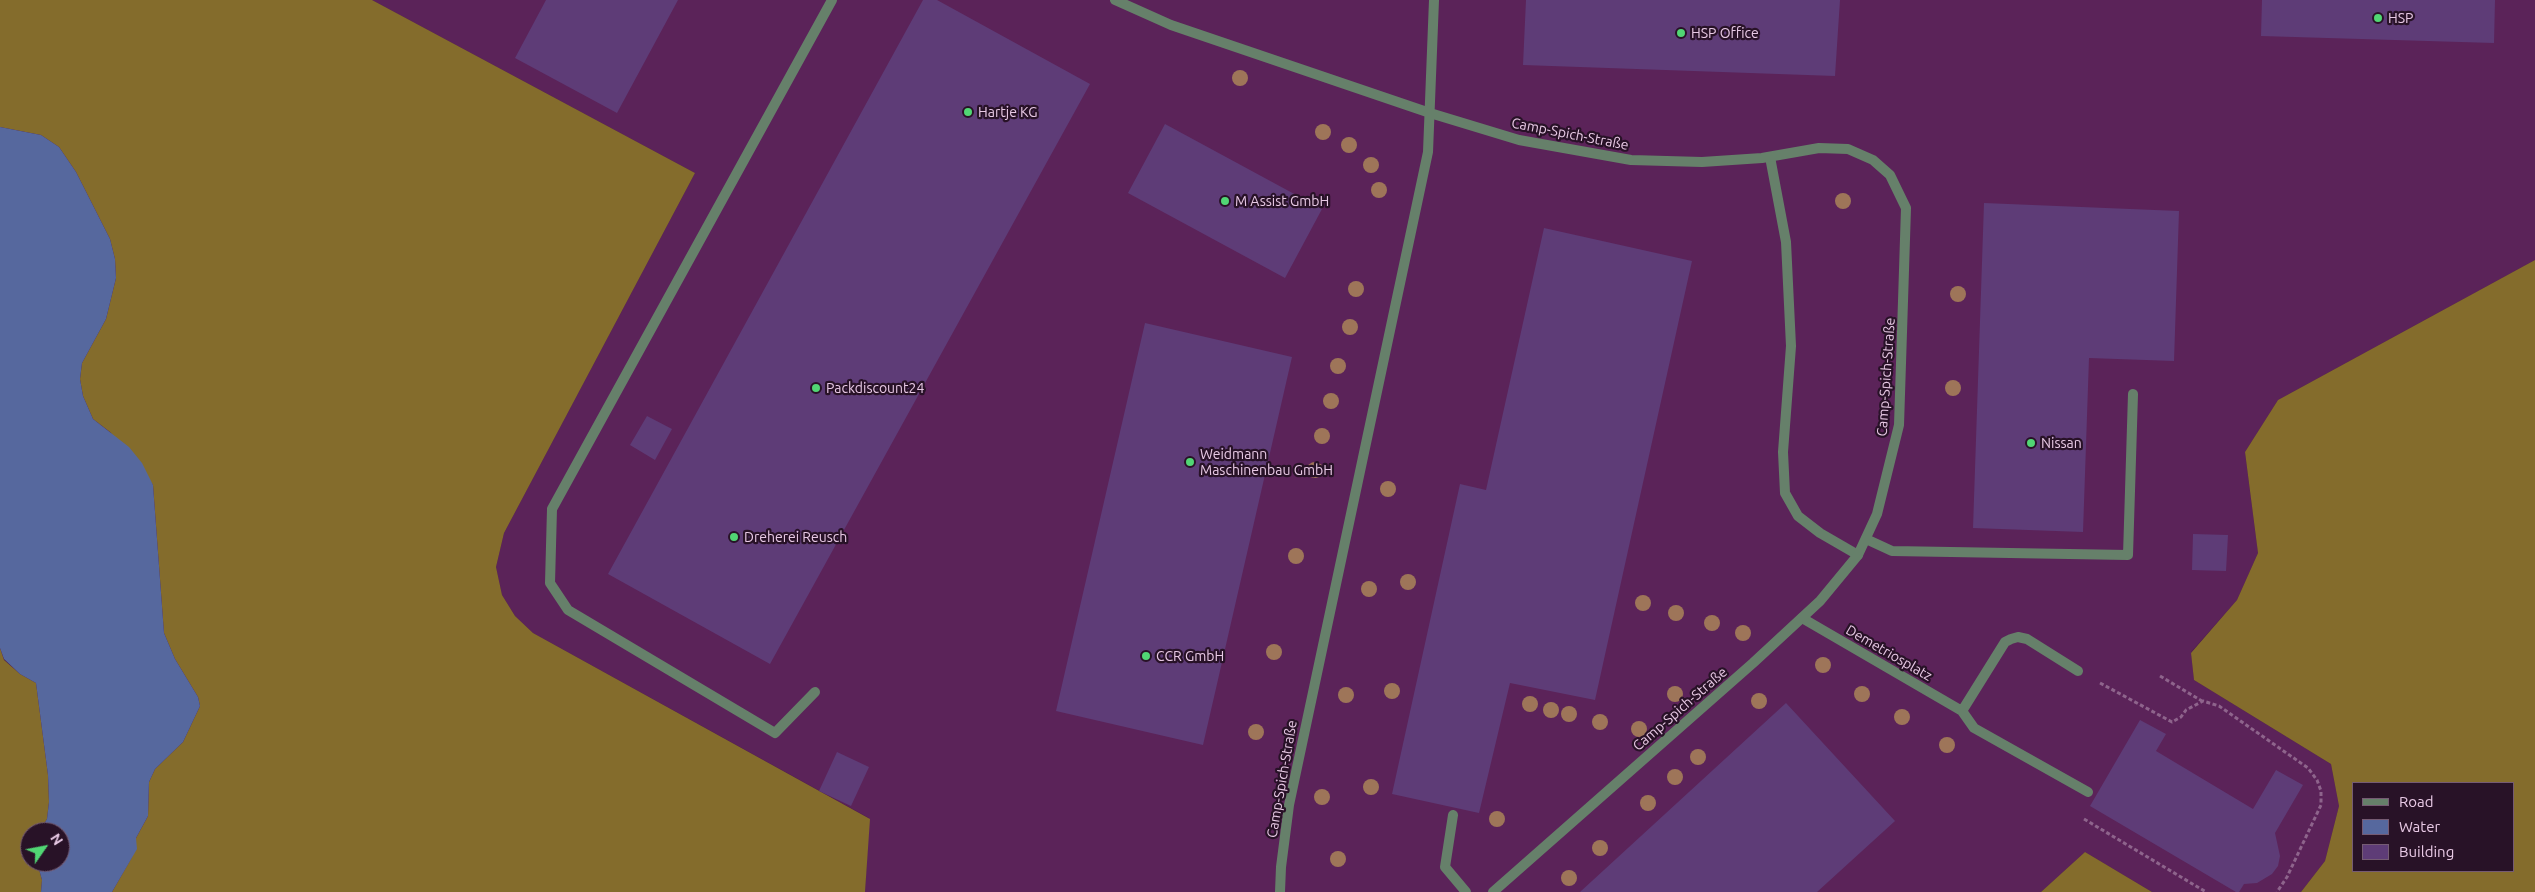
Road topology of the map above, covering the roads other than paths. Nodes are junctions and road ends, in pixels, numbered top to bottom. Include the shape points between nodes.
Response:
1 (832, 0) edge
2 (1115, 0) edge
3 (1434, 0) edge
4 (1430, 113) junction
5 (1770, 157) junction
6 (2134, 394) dead end
7 (1866, 538) junction
8 (1858, 555) junction
9 (1802, 618) junction
10 (2078, 671) road end
11 (815, 692) dead end
12 (1962, 711) junction
13 (2088, 792) road end
14 (1453, 815) dead end
15 (1280, 892) edge
16 (1466, 892) edge
17 (1492, 892) edge

1 - 11 street via 552,510 550,583 568,610 775,733
2 - 4 street, Camp-Spich-Straße via 1171,25
3 - 4 street, Camp-Spich-Straße
4 - 5 street, Camp-Spich-Straße via 1519,140 1631,160 1702,162
4 - 15 street, Camp-Spich-Straße via 1428,152 1420,193 1289,805
5 - 7 street, Camp-Spich-Straße via 1819,148 1848,149 1873,160 1890,175 1906,208 1899,425 1882,499
5 - 8 street via 1786,242 1791,346 1783,452 1785,493 1798,516
6 - 7 street via 2128,555 1892,551
7 - 8 street, Camp-Spich-Straße
8 - 9 street, Camp-Spich-Straße via 1841,578
9 - 12 street, Demetriosplatz
9 - 17 street, Camp-Spich-Straße
10 - 12 street via 2026,640 2011,639 2000,649
12 - 13 street, Demetriosplatz via 1974,728
14 - 16 street via 1445,867

